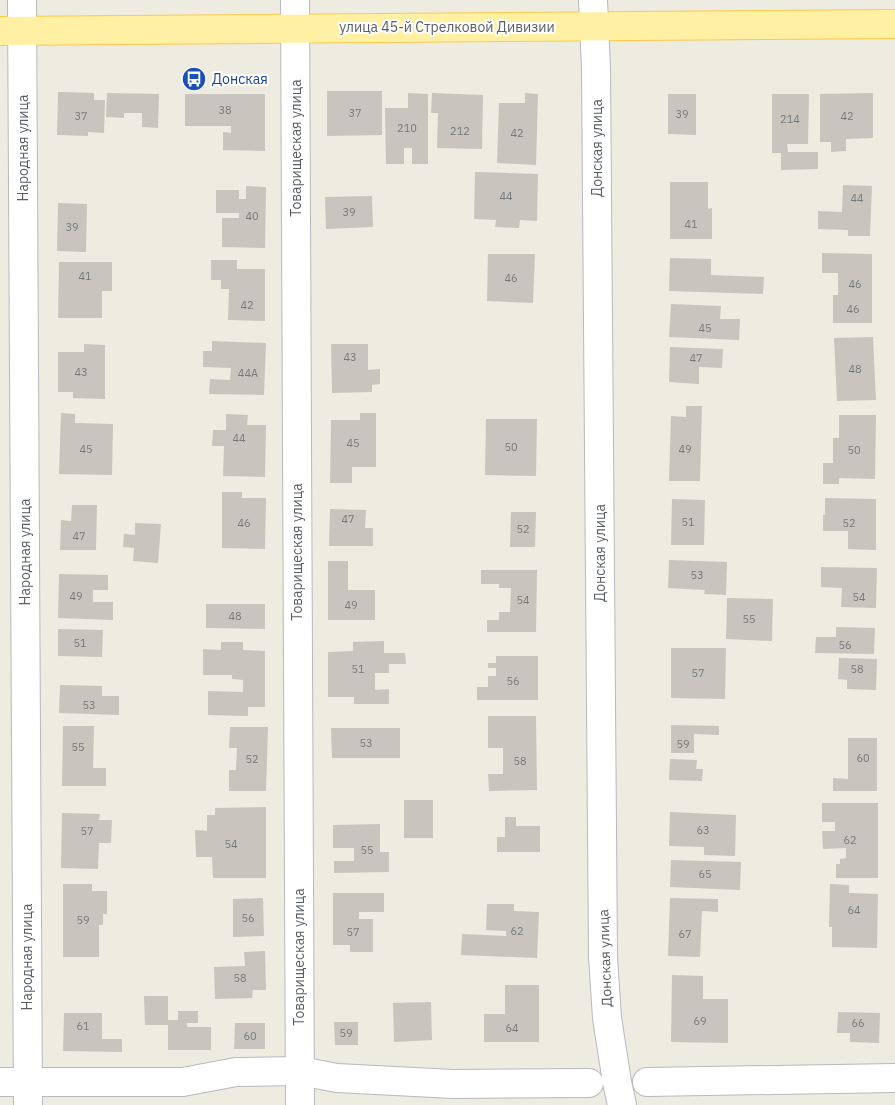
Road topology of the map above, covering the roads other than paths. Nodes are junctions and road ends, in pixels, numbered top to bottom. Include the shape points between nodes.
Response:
1 (22, 0) edge
2 (295, 0) edge
3 (594, 13) edge
4 (895, 24) edge
5 (295, 28) junction
6 (11, 31) edge
7 (300, 1071) junction
8 (895, 1078) edge
9 (0, 1082) edge
10 (647, 1082) dead end
11 (589, 1083) dead end
12 (27, 1094) edge
13 (300, 1105) edge
14 (622, 1105) edge

1 - 6 street, Народная улица
2 - 5 street, Товарищеская улица
3 - 4 main road, улица 45-й Стрелковой Дивизии
3 - 5 main road, улица 45-й Стрелковой Дивизии
3 - 14 street, Донская улица via 603,957 607,1018
5 - 6 main road, улица 45-й Стрелковой Дивизии
5 - 7 street, Товарищеская улица
6 - 12 street, Народная улица
7 - 11 street via 337,1078 453,1084
7 - 12 street via 236,1072 183,1082
7 - 13 street, Товарищеская улица
8 - 10 street
9 - 12 street

